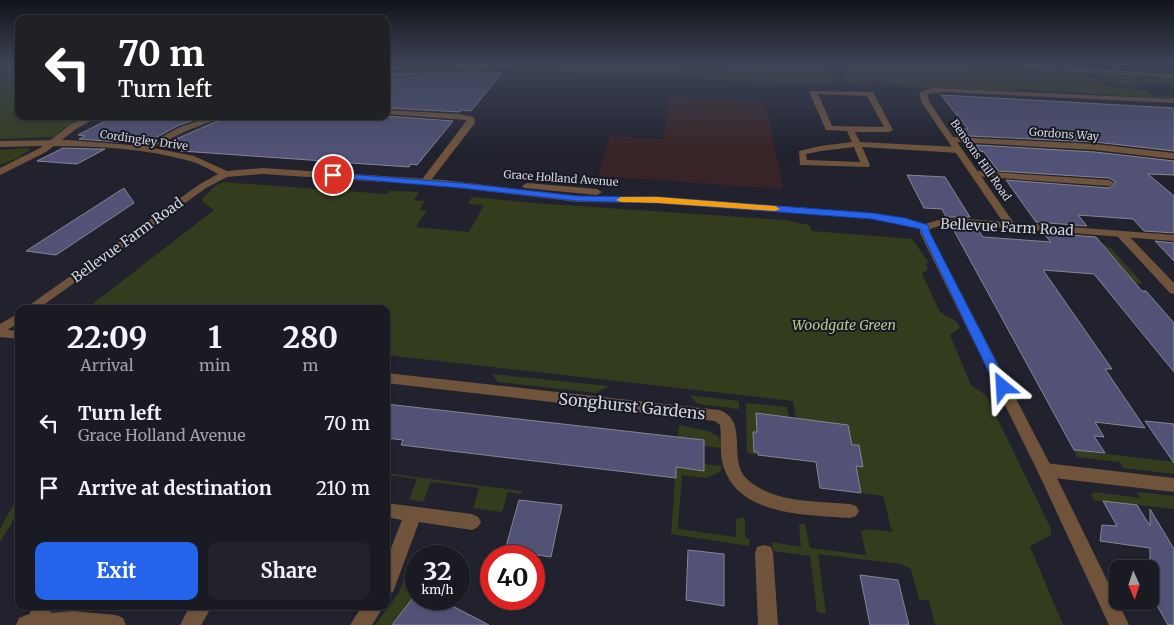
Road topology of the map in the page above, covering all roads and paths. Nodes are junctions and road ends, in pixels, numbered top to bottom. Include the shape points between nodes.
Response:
1 (813, 92) edge
2 (818, 92) edge
3 (925, 92) edge
4 (994, 92) edge
5 (1174, 101) edge
6 (390, 112) edge
7 (87, 120) edge
8 (209, 120) edge
9 (850, 129) junction
10 (951, 139) junction
11 (55, 142) junction
12 (0, 144) edge
13 (855, 144) junction
14 (143, 149) junction
15 (959, 150) junction
16 (1174, 156) edge
17 (0, 172) edge
18 (226, 174) junction
19 (976, 174) junction
20 (425, 182) junction
21 (1109, 183) dead end
22 (1011, 226) junction
23 (924, 227) junction
24 (1122, 234) junction
25 (1174, 238) edge
26 (1174, 290) edge
27 (36, 305) edge
28 (15, 320) edge
29 (0, 332) edge
30 (15, 334) edge
31 (390, 378) edge
32 (1045, 470) junction
33 (1174, 485) edge
34 (390, 511) edge
35 (850, 511) dead end
36 (414, 514) junction
37 (472, 522) dead end
38 (764, 553) dead end
39 (390, 576) edge
40 (199, 610) edge
41 (371, 610) edge
42 (35, 618) edge
43 (116, 625) edge
44 (190, 625) edge
45 (360, 625) edge
46 (768, 625) edge
47 (1119, 625) edge

1 - 9 street via 829,128
2 - 9 street via 870,94 889,130
3 - 10 street, Bensons Hill Road via 926,103
4 - 5 street, Bensons Hill Road
6 - 20 street via 471,119 471,124
7 - 11 street, Cordingley Drive
8 - 14 street
9 - 13 street
10 - 15 street, Bensons Hill Road
10 - 16 street, Gordons Way via 1089,147
11 - 12 street, Cordingley Drive
11 - 14 street, Cordingley Drive
11 - 17 street
13 - 13 street via 802,153 803,162 866,165
13 - 15 street
14 - 18 street, Cordingley Drive via 194,159
15 - 19 street, Bensons Hill Road
18 - 20 street, Grace Holland Avenue via 263,171
18 - 27 street, Bellevue Farm Road via 216,177
19 - 21 street
19 - 22 street, Bensons Hill Road
20 - 23 street, Grace Holland Avenue via 578,198 658,200 872,216
22 - 23 street, Bellevue Farm Road via 950,222
22 - 24 street, Bellevue Farm Road
23 - 32 street, Bellevue Farm Road
24 - 25 street, Bellevue Farm Road
24 - 26 street
28 - 29 street
29 - 30 street
31 - 35 street, Songhurst Gardens via 719,416 727,422 731,466 743,485 773,502
32 - 33 street
32 - 47 street, Bellevue Farm Road
34 - 36 street
36 - 37 street
36 - 39 street
38 - 46 street
40 - 44 street
41 - 45 street
42 - 43 street

